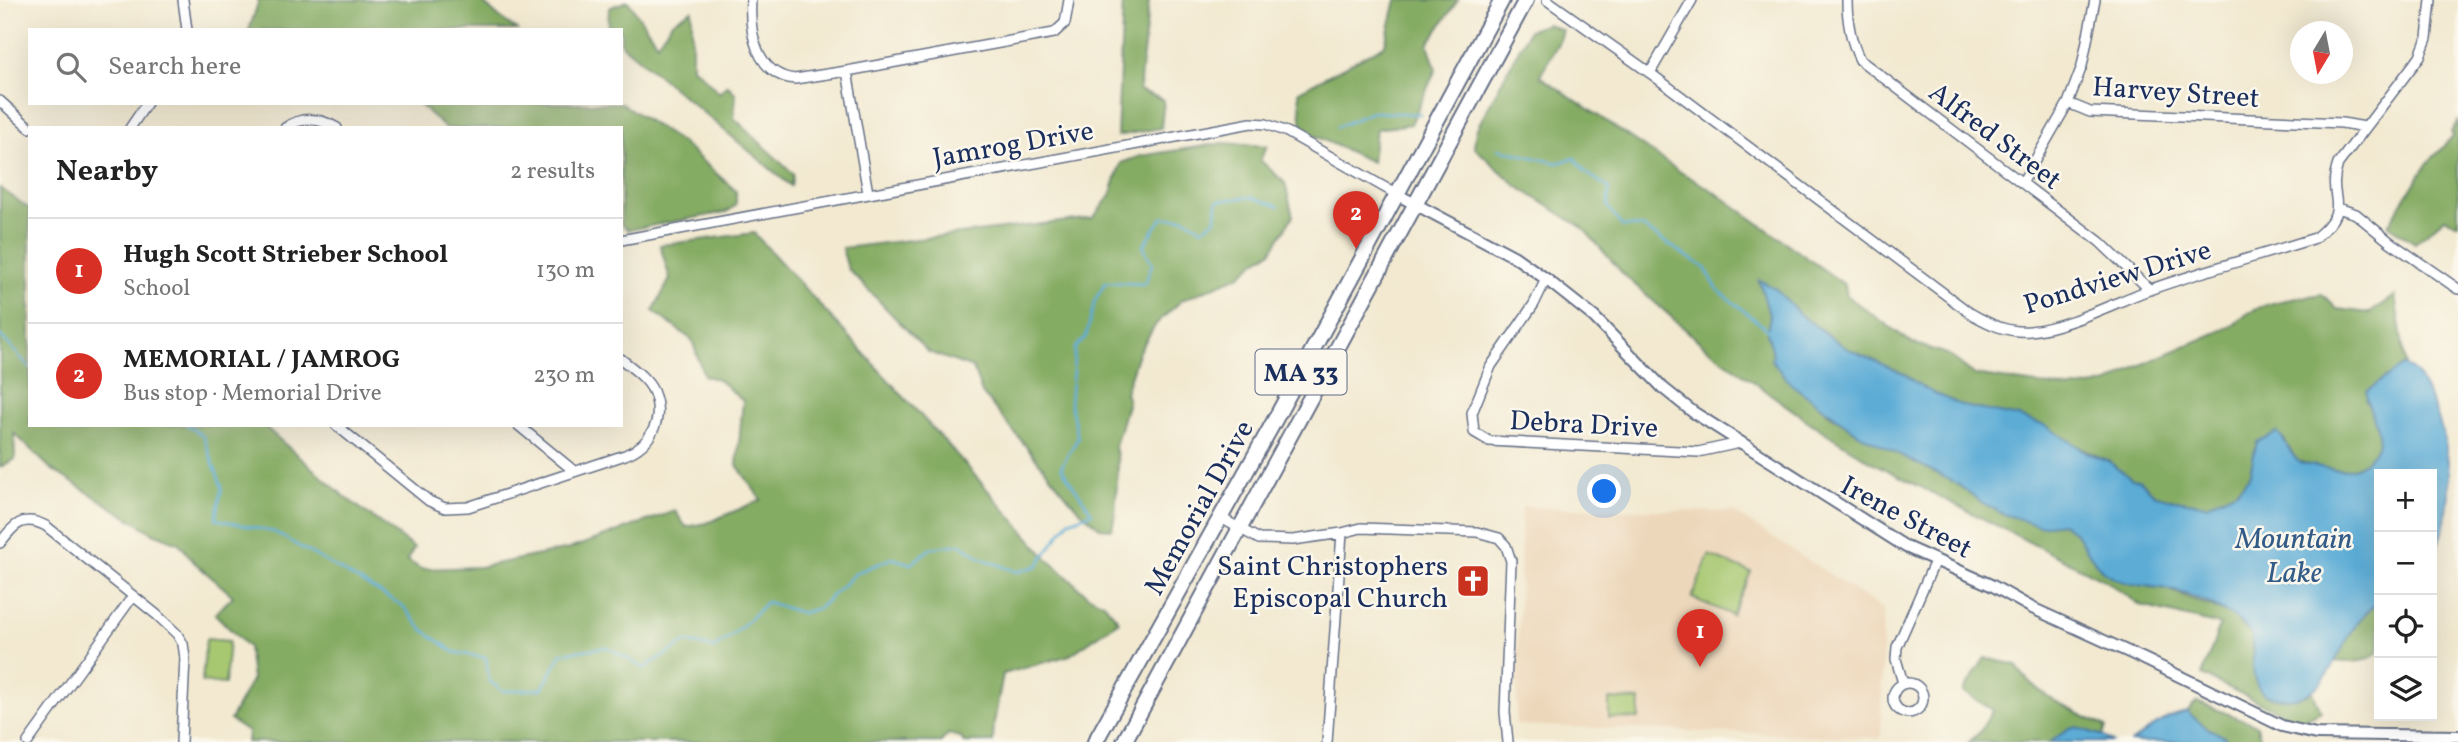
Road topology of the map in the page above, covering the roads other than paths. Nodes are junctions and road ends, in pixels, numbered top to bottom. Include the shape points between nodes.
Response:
1 (183, 0) edge
2 (751, 0) edge
3 (1069, 0) edge
4 (1502, 0) edge
5 (1526, 0) edge
6 (1547, 0) edge
7 (1692, 0) edge
8 (1847, 0) edge
9 (2095, 0) edge
10 (2431, 0) edge
11 (187, 28) edge
12 (847, 71) junction
13 (1650, 74) junction
14 (0, 101) edge
15 (2068, 103) junction
16 (147, 105) edge
17 (28, 126) edge
18 (131, 126) edge
19 (288, 126) edge
20 (332, 126) edge
21 (2365, 127) junction
22 (2022, 183) junction
23 (868, 193) junction
24 (1398, 195) junction
25 (1415, 205) junction
26 (2338, 208) junction
27 (623, 240) edge
28 (1546, 279) junction
29 (2458, 289) edge
30 (2150, 290) junction
31 (623, 361) edge
32 (338, 427) edge
33 (520, 427) edge
34 (1740, 443) junction
35 (574, 471) junction
36 (1221, 518) junction
37 (1240, 528) junction
38 (1342, 533) junction
39 (0, 543) edge
40 (1935, 561) junction
41 (134, 596) junction
42 (1903, 683) dead end
43 (2458, 736) edge
44 (2433, 739) edge
45 (28, 742) edge
46 (181, 742) edge
47 (1096, 742) edge
48 (1124, 742) edge
49 (1327, 742) edge
50 (1508, 742) edge

1 - 11 street
2 - 12 street via 753,40 774,71 795,79
3 - 12 street via 1065,23 1054,33
4 - 24 main road, Memorial Drive / MA 33
5 - 25 main road, Memorial Drive / MA 33
6 - 13 street, Pondview Drive
7 - 13 street
8 - 22 street, Alfred Street via 1847,21 1860,60
9 - 15 street via 2082,66
10 - 21 street via 2420,56
12 - 23 street
13 - 30 street, Pondview Drive via 1989,324 2031,331
14 - 17 street
15 - 21 street, Harvey Street via 2090,112
15 - 22 street
16 - 18 street
19 - 20 street via 307,119
21 - 26 street via 2333,177
22 - 30 street, Alfred Street via 2100,242
23 - 24 street, Jamrog Drive via 1258,122 1287,132
23 - 27 street, Jamrog Drive
24 - 25 street, Irene Street
24 - 36 main road, Memorial Drive / MA 33
25 - 28 street, Irene Street via 1515,257
25 - 37 main road, Memorial Drive / MA 33
26 - 29 street via 2356,214
26 - 30 street, Pondview Drive via 2335,218 2315,238
28 - 34 street, Irene Street via 1594,317 1663,388
28 - 34 street, Debra Drive via 1491,366 1472,414 1474,432 1489,441 1672,451 1698,452
31 - 35 street via 653,391 656,411 651,437 637,450
32 - 35 street via 422,496 445,508 468,507
33 - 35 street
34 - 40 street, Irene Street
36 - 37 street
36 - 47 main road, Memorial Drive / MA 33
37 - 38 street via 1259,540
37 - 48 main road, Memorial Drive / MA 33
38 - 49 street
38 - 50 street via 1361,528 1477,532 1499,538 1506,545 1511,561
39 - 41 street via 20,522 38,522
40 - 42 street via 1897,647
40 - 44 street, Irene Street via 2282,726 2316,734
41 - 45 street
41 - 46 street via 183,644
43 - 44 street, Irene Street

